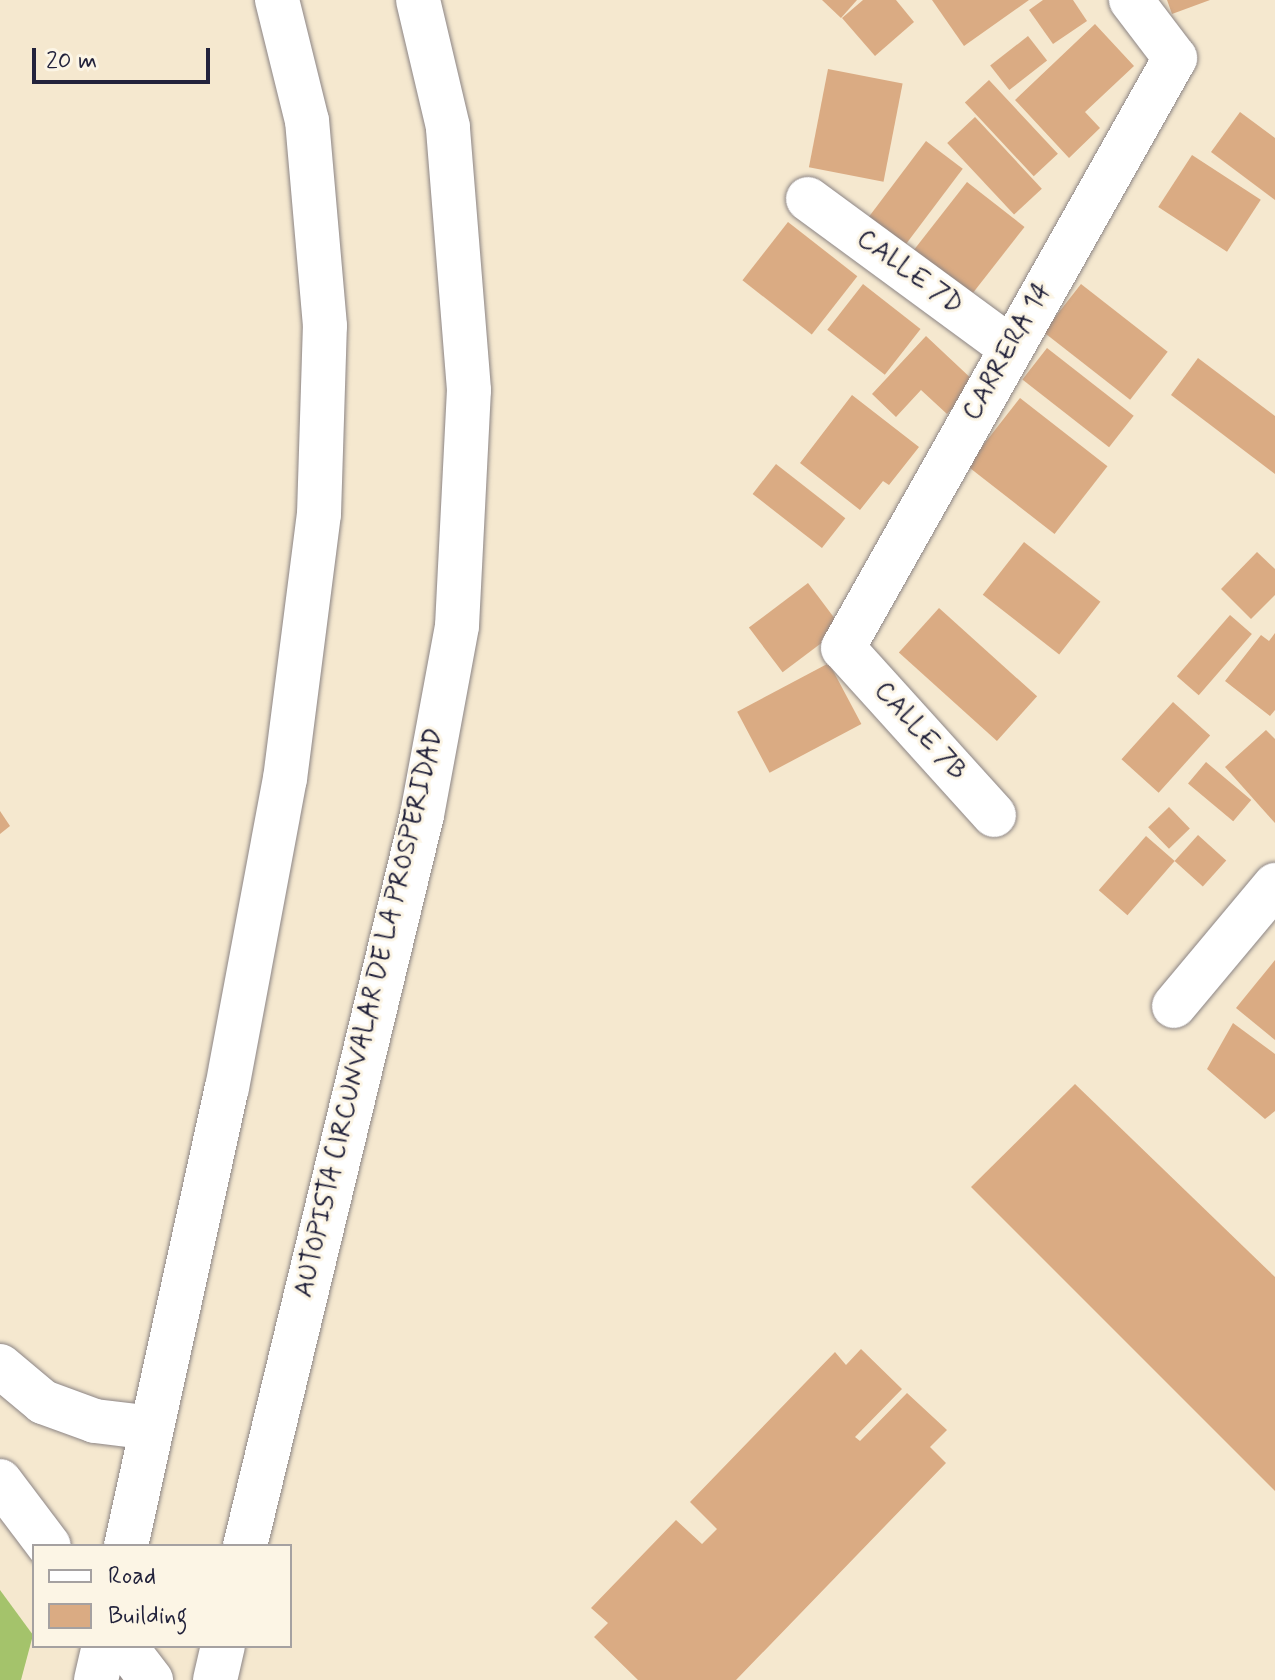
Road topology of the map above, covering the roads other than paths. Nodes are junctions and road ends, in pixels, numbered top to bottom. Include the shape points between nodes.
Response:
1 (277, 0) edge
2 (418, 0) edge
3 (1131, 0) edge
4 (808, 199) dead end
5 (1011, 348) junction
6 (843, 648) joint
7 (994, 815) dead end
8 (1275, 885) edge
9 (1174, 1006) dead end
10 (0, 1366) edge
11 (152, 1428) junction
12 (0, 1481) edge
13 (131, 1541) edge
14 (47, 1544) edge
15 (245, 1544) edge
16 (104, 1648) edge
17 (127, 1648) edge
18 (96, 1680) edge
19 (151, 1680) edge

1 - 11 main road via 307,121 325,326 319,514 282,794 227,1088
2 - 15 main road, AUTOPISTA CIRCUNVALAR DE LA PROSPERIDAD via 448,127 469,390 457,626 422,815
3 - 5 main road, CARRERA 14 via 1175,58
4 - 5 main road, CALLE 7D
5 - 6 main road, CARRERA 14
6 - 7 main road, CALLE 7B
8 - 9 main road
10 - 11 main road via 43,1402 95,1421
11 - 13 main road
12 - 14 main road
16 - 18 main road
17 - 19 main road

